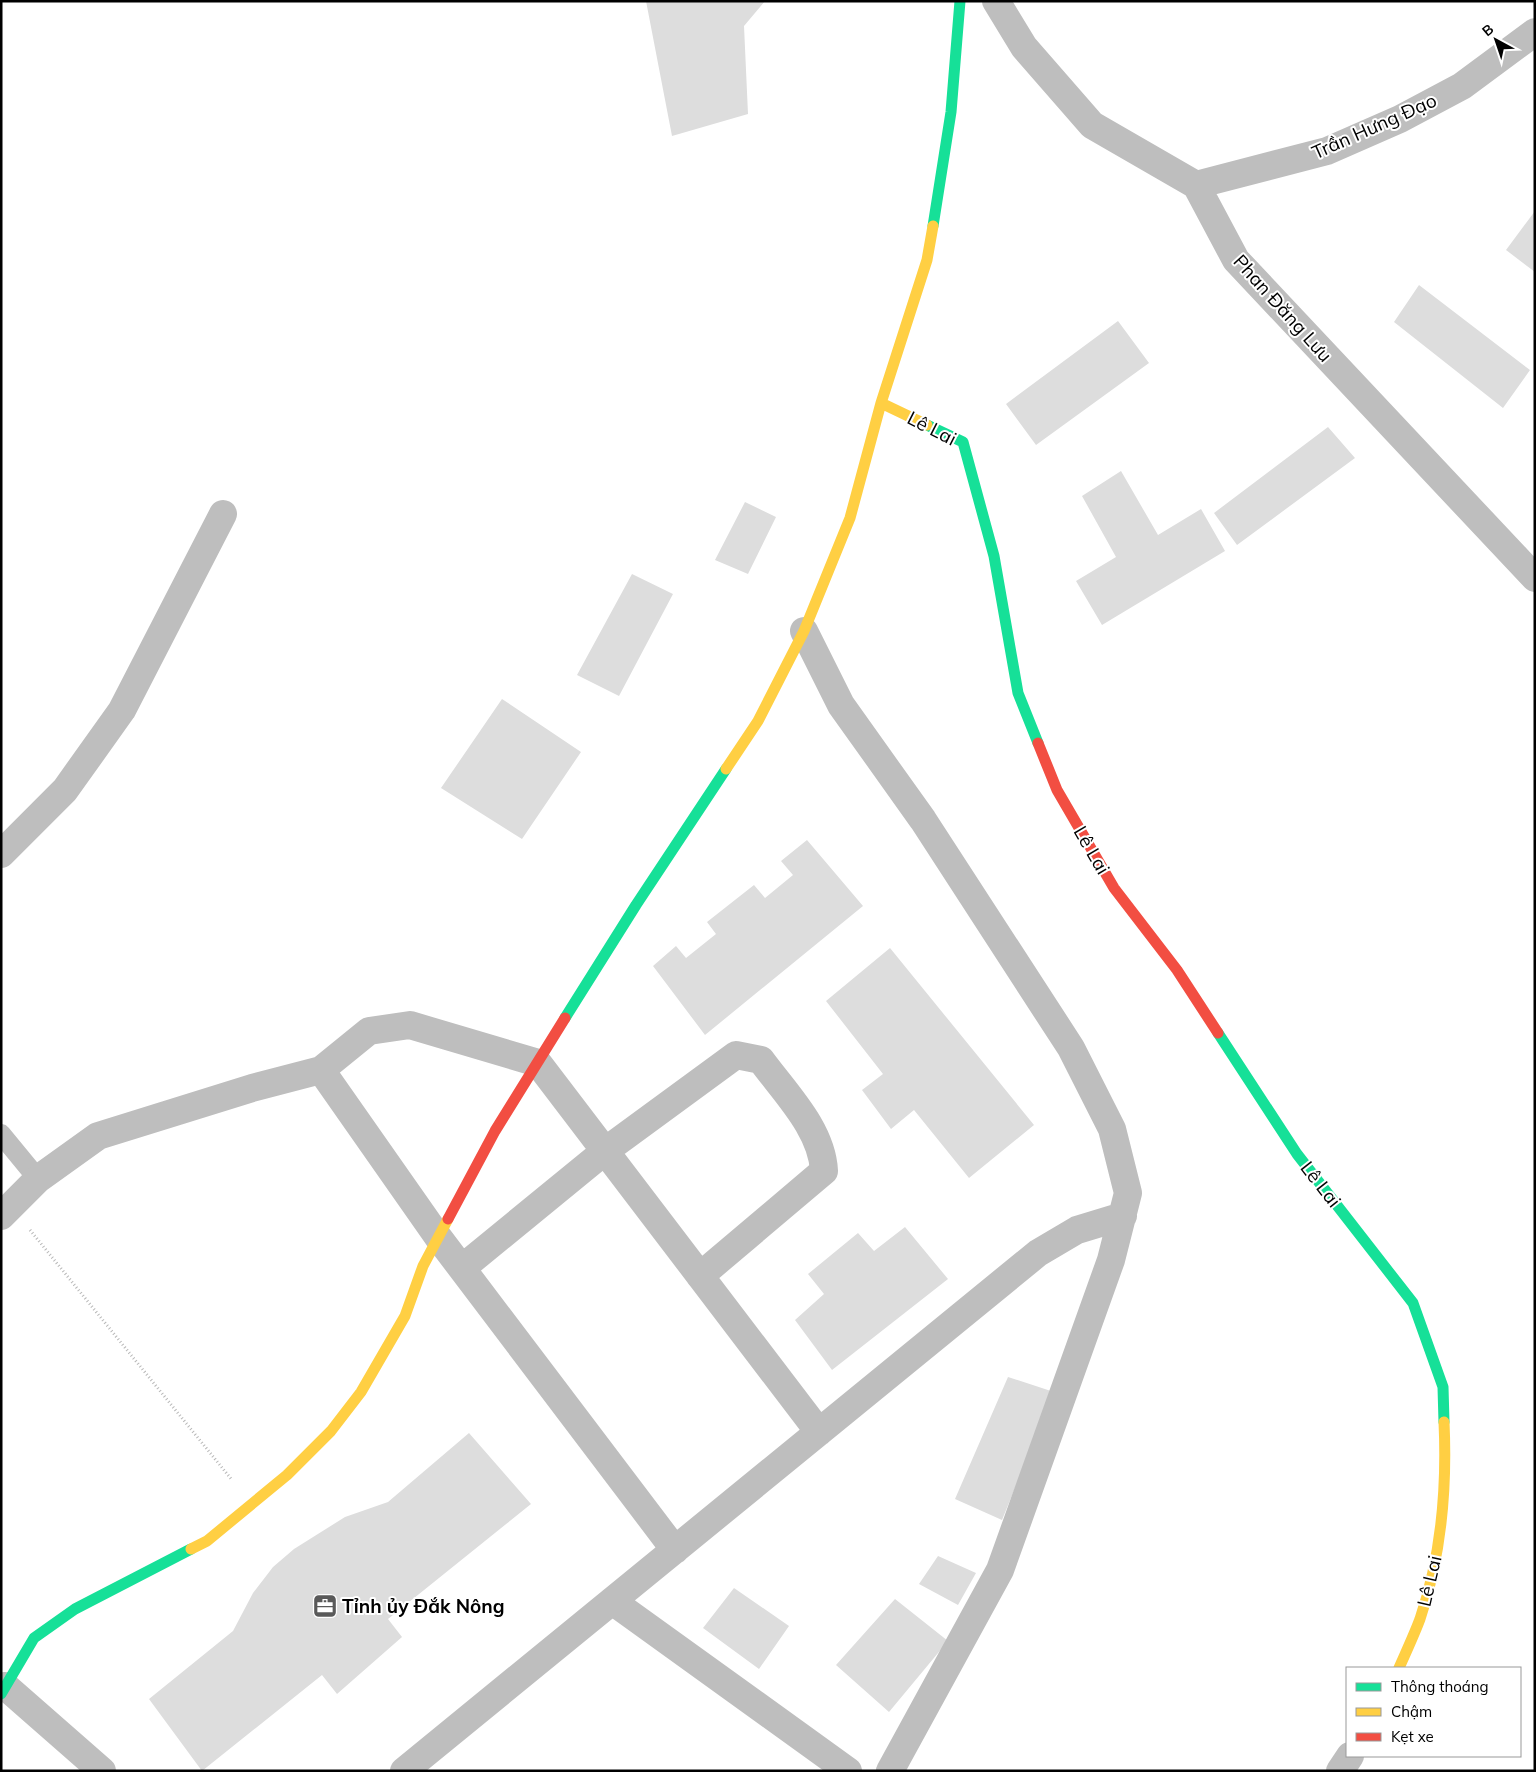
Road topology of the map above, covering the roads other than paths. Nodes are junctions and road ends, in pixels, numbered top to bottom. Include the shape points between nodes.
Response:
1 (960, 1) edge
2 (996, 1) edge
3 (1535, 32) edge
4 (1196, 185) junction
5 (881, 403) junction
6 (223, 514) dead end
7 (1535, 578) edge
8 (804, 632) junction
9 (1, 854) edge
10 (538, 1063) junction
11 (321, 1070) junction
12 (1, 1134) edge
13 (604, 1151) junction
14 (38, 1179) junction
15 (6, 1211) edge
16 (1123, 1216) junction
17 (438, 1237) junction
18 (462, 1268) junction
19 (700, 1276) junction
20 (819, 1432) junction
21 (675, 1550) junction
22 (612, 1601) junction
23 (1399, 1667) edge
24 (3, 1690) edge
25 (1349, 1757) edge
26 (102, 1771) edge
27 (404, 1771) edge
28 (848, 1771) edge
29 (890, 1771) edge
30 (1340, 1771) edge

1 - 5 street via 951,112 927,260
2 - 4 street via 1024,47 1092,125
3 - 4 street, Trần Hưng Đạo via 1462,86 1400,119 1327,150
4 - 7 street, Phan Đăng Lưu via 1236,260
5 - 8 street via 850,518
5 - 23 street, Lê Lai via 963,442 994,556 1018,692 1057,790 1114,888 1177,970 1297,1154 1413,1303 1443,1387 1446,1470 1438,1542 1420,1618
6 - 9 street via 122,710 65,790
8 - 10 street via 758,721 636,905
8 - 16 street via 841,705 923,820 1071,1048 1112,1130 1128,1193
10 - 11 street via 410,1025 370,1031
10 - 13 street
10 - 17 street via 495,1131
11 - 14 street via 98,1136
11 - 17 street
12 - 14 lane
13 - 18 street
13 - 19 street
13 - 19 street via 736,1055 761,1060 813,1131 823,1153 824,1171
14 - 15 street
16 - 20 street via 1077,1230 1038,1253
16 - 29 street via 1111,1260 1000,1570
17 - 18 street
17 - 24 street via 423,1266 405,1316 362,1392 331,1431 252,1506 207,1541 75,1609 34,1638
18 - 21 street
19 - 20 street
20 - 21 street
21 - 22 street
22 - 27 street
22 - 28 street
24 - 26 street
25 - 30 street

